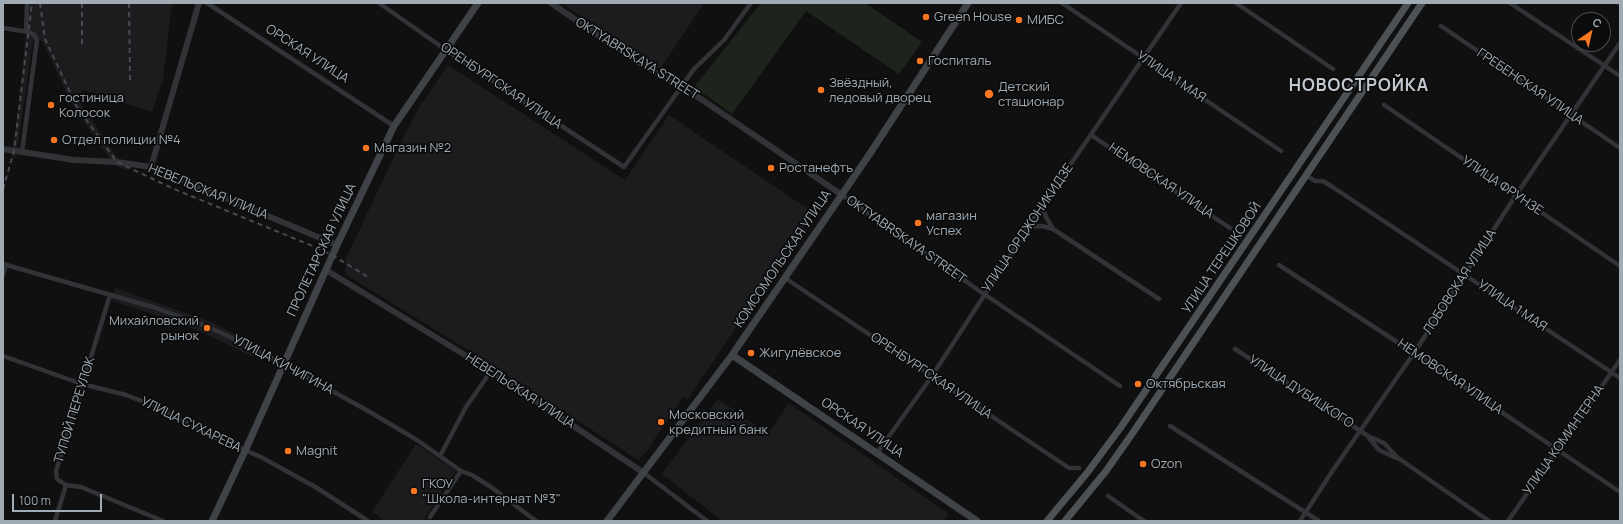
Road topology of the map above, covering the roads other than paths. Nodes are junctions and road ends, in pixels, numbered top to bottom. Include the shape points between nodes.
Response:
1 (27, 3) edge
2 (199, 3) edge
3 (207, 3) edge
4 (380, 3) edge
5 (478, 3) edge
6 (551, 3) edge
7 (752, 3) edge
8 (968, 3) edge
9 (1062, 3) edge
10 (1180, 3) edge
11 (1236, 3) edge
12 (1408, 3) edge
13 (1422, 3) edge
14 (1510, 3) edge
15 (1441, 26) dead end
16 (3, 28) edge
17 (26, 32) junction
18 (1620, 43) edge
19 (446, 50) junction
20 (1144, 59) junction
21 (1605, 66) junction
22 (1333, 69) dead end
23 (1620, 76) edge
24 (682, 88) junction
25 (1384, 105) dead end
26 (1571, 116) junction
27 (394, 126) junction
28 (1091, 135) junction
29 (1620, 148) edge
30 (3, 149) edge
31 (1282, 150) dead end
32 (22, 152) junction
33 (151, 167) junction
34 (1306, 175) junction
35 (842, 195) junction
36 (1516, 195) junction
37 (1042, 206) junction
38 (1028, 227) junction
39 (1230, 228) dead end
40 (1054, 229) junction
41 (336, 245) junction
42 (4, 264) edge
43 (1279, 265) dead end
44 (1620, 266) edge
45 (326, 270) junction
46 (1464, 274) junction
47 (3, 275) edge
48 (785, 278) junction
49 (984, 294) junction
50 (110, 295) junction
51 (1159, 299) dead end
52 (1235, 349) dead end
53 (1414, 353) junction
54 (732, 355) junction
55 (3, 356) edge
56 (1620, 360) edge
57 (283, 364) junction
58 (491, 371) junction
59 (1611, 372) junction
60 (932, 376) junction
61 (1620, 378) edge
62 (82, 384) junction
63 (1120, 386) dead end
64 (1170, 426) dead end
65 (1360, 431) junction
66 (1368, 436) junction
67 (1558, 450) junction
68 (245, 451) junction
69 (877, 453) junction
70 (440, 456) junction
71 (1398, 458) junction
72 (1080, 468) dead end
73 (461, 471) junction
74 (644, 473) junction
75 (66, 485) junction
76 (1620, 492) edge
77 (1108, 496) dead end
78 (1306, 512) junction
79 (430, 517) dead end
80 (55, 521) edge
81 (163, 521) edge
82 (212, 521) edge
83 (368, 521) edge
84 (536, 521) edge
85 (607, 521) edge
86 (707, 521) edge
87 (977, 521) edge
88 (1047, 521) edge
89 (1065, 521) edge
90 (1144, 521) edge
91 (1300, 521) edge
92 (1319, 521) edge
93 (1489, 521) edge
94 (1508, 521) edge

1 - 17 street
2 - 33 street
3 - 27 street, ОРСКАЯ УЛИЦА
4 - 19 street, ОРЕНБУРГСКАЯ УЛИЦА
5 - 19 main road, ПРОЛЕТАРСКАЯ УЛИЦА
6 - 24 street, OKTYABRSKAYA STREET via 636,61
7 - 24 street via 724,40 694,69
8 - 35 main road, КОМСОМОЛЬСКАЯ УЛИЦА
9 - 20 street, УЛИЦА 1 МАЯ
10 - 20 street, УЛИЦА ОРДЖОНИКИДЗЕ
11 - 22 street
12 - 88 main road, УЛИЦА ТЕРЕШКОВОЙ via 1121,427
13 - 34 main road, УЛИЦА ТЕРЕШКОВОЙ
14 - 21 street
15 - 26 street, ГРЕБЕНСКАЯ УЛИЦА
16 - 17 street
17 - 32 street via 34,35 37,40
18 - 21 street, ЛОБОВСКАЯ УЛИЦА
19 - 24 street, ОРЕНБУРГСКАЯ УЛИЦА via 624,167
19 - 27 main road, ПРОЛЕТАРСКАЯ УЛИЦА
20 - 28 street, УЛИЦА ОРДЖОНИКИДЗЕ
20 - 31 street, УЛИЦА 1 МАЯ
21 - 23 street
21 - 26 street, ЛОБОВСКАЯ УЛИЦА
24 - 35 street, OKTYABRSKAYA STREET
25 - 36 street, УЛИЦА ФРУНЗЕ
26 - 29 street, ГРЕБЕНСКАЯ УЛИЦА
26 - 36 street, ЛОБОВСКАЯ УЛИЦА
27 - 41 main road, ПРОЛЕТАРСКАЯ УЛИЦА
28 - 37 street, УЛИЦА ОРДЖОНИКИДЗЕ
28 - 39 street, НЕМОВСКАЯ УЛИЦА
30 - 32 street, НЕВЕЛЬСКАЯ УЛИЦА
32 - 33 street, НЕВЕЛЬСКАЯ УЛИЦА
33 - 41 street, НЕВЕЛЬСКАЯ УЛИЦА
34 - 46 street, УЛИЦА 1 МАЯ via 1315,181 1323,181
34 - 89 main road, УЛИЦА ТЕРЕШКОВОЙ via 1132,434
35 - 48 main road, КОМСОМОЛЬСКАЯ УЛИЦА
35 - 49 street, OKTYABRSKAYA STREET
36 - 44 street, УЛИЦА ФРУНЗЕ
36 - 46 street, ЛОБОВСКАЯ УЛИЦА
37 - 38 street, УЛИЦА ОРДЖОНИКИДЗЕ
37 - 40 street
38 - 40 street via 1042,226
38 - 49 street, УЛИЦА ОРДЖОНИКИДЗЕ
40 - 51 street
41 - 45 main road, ПРОЛЕТАРСКАЯ УЛИЦА
42 - 47 street
42 - 50 street, УЛИЦА КИЧИГИНА
43 - 53 street, НЕМОВСКАЯ УЛИЦА
45 - 57 main road, ПРОЛЕТАРСКАЯ УЛИЦА
45 - 58 street, НЕВЕЛЬСКАЯ УЛИЦА
46 - 53 street, ЛОБОВСКАЯ УЛИЦА
46 - 59 street, УЛИЦА 1 МАЯ
48 - 54 main road, КОМСОМОЛЬСКАЯ УЛИЦА
48 - 60 street, ОРЕНБУРГСКАЯ УЛИЦА
49 - 60 street, УЛИЦА ОРДЖОНИКИДЗЕ
49 - 63 street, OKTYABRSKAYA STREET
50 - 57 street, УЛИЦА КИЧИГИНА via 208,327
50 - 62 street, ТУПОЙ ПЕРЕУЛОК
52 - 65 street, УЛИЦА ДУБИЦКОГО
53 - 65 street, ЛОБОВСКАЯ УЛИЦА
53 - 67 street, НЕМОВСКАЯ УЛИЦА
54 - 69 main road, ОРСКАЯ УЛИЦА
54 - 74 main road, КОМСОМОЛЬСКАЯ УЛИЦА
55 - 62 street, УЛИЦА СУХАРЕВА
56 - 59 street, УЛИЦА КОМИНТЕРНА
57 - 68 main road, ПРОЛЕТАРСКАЯ УЛИЦА
57 - 70 street, УЛИЦА КИЧИГИНА via 370,412
58 - 70 street via 466,407
58 - 74 street, НЕВЕЛЬСКАЯ УЛИЦА
59 - 61 street, УЛИЦА 1 МАЯ
59 - 67 street, УЛИЦА КОМИНТЕРНА
60 - 69 street, УЛИЦА ОРДЖОНИКИДЗЕ
60 - 72 street, ОРЕНБУРГСКАЯ УЛИЦА via 1069,468
62 - 68 street, УЛИЦА СУХАРЕВА via 150,404
62 - 75 street, ТУПОЙ ПЕРЕУЛОК via 56,471 57,479
64 - 78 street
65 - 66 street, УЛИЦА ДУБИЦКОГО
65 - 78 street, ЛОБОВСКАЯ УЛИЦА
66 - 71 street, УЛИЦА ДУБИЦКОГО via 1384,443
66 - 71 street, УЛИЦА ДУБИЦКОГО via 1379,450
67 - 76 street, НЕМОВСКАЯ УЛИЦА
67 - 94 street, УЛИЦА КОМИНТЕРНА
68 - 82 main road, ПРОЛЕТАРСКАЯ УЛИЦА
68 - 83 street, УЛИЦА СУХАРЕВА via 317,488
69 - 87 main road, ОРСКАЯ УЛИЦА
70 - 73 street, УЛИЦА КИЧИГИНА
71 - 93 street, УЛИЦА ДУБИЦКОГО
73 - 79 street
73 - 84 street, УЛИЦА КИЧИГИНА via 491,487
74 - 85 main road, КОМСОМОЛЬСКАЯ УЛИЦА
74 - 86 street, НЕВЕЛЬСКАЯ УЛИЦА
75 - 80 street
75 - 81 street via 81,487
77 - 90 street
78 - 91 street, ЛОБОВСКАЯ УЛИЦА
78 - 92 street

